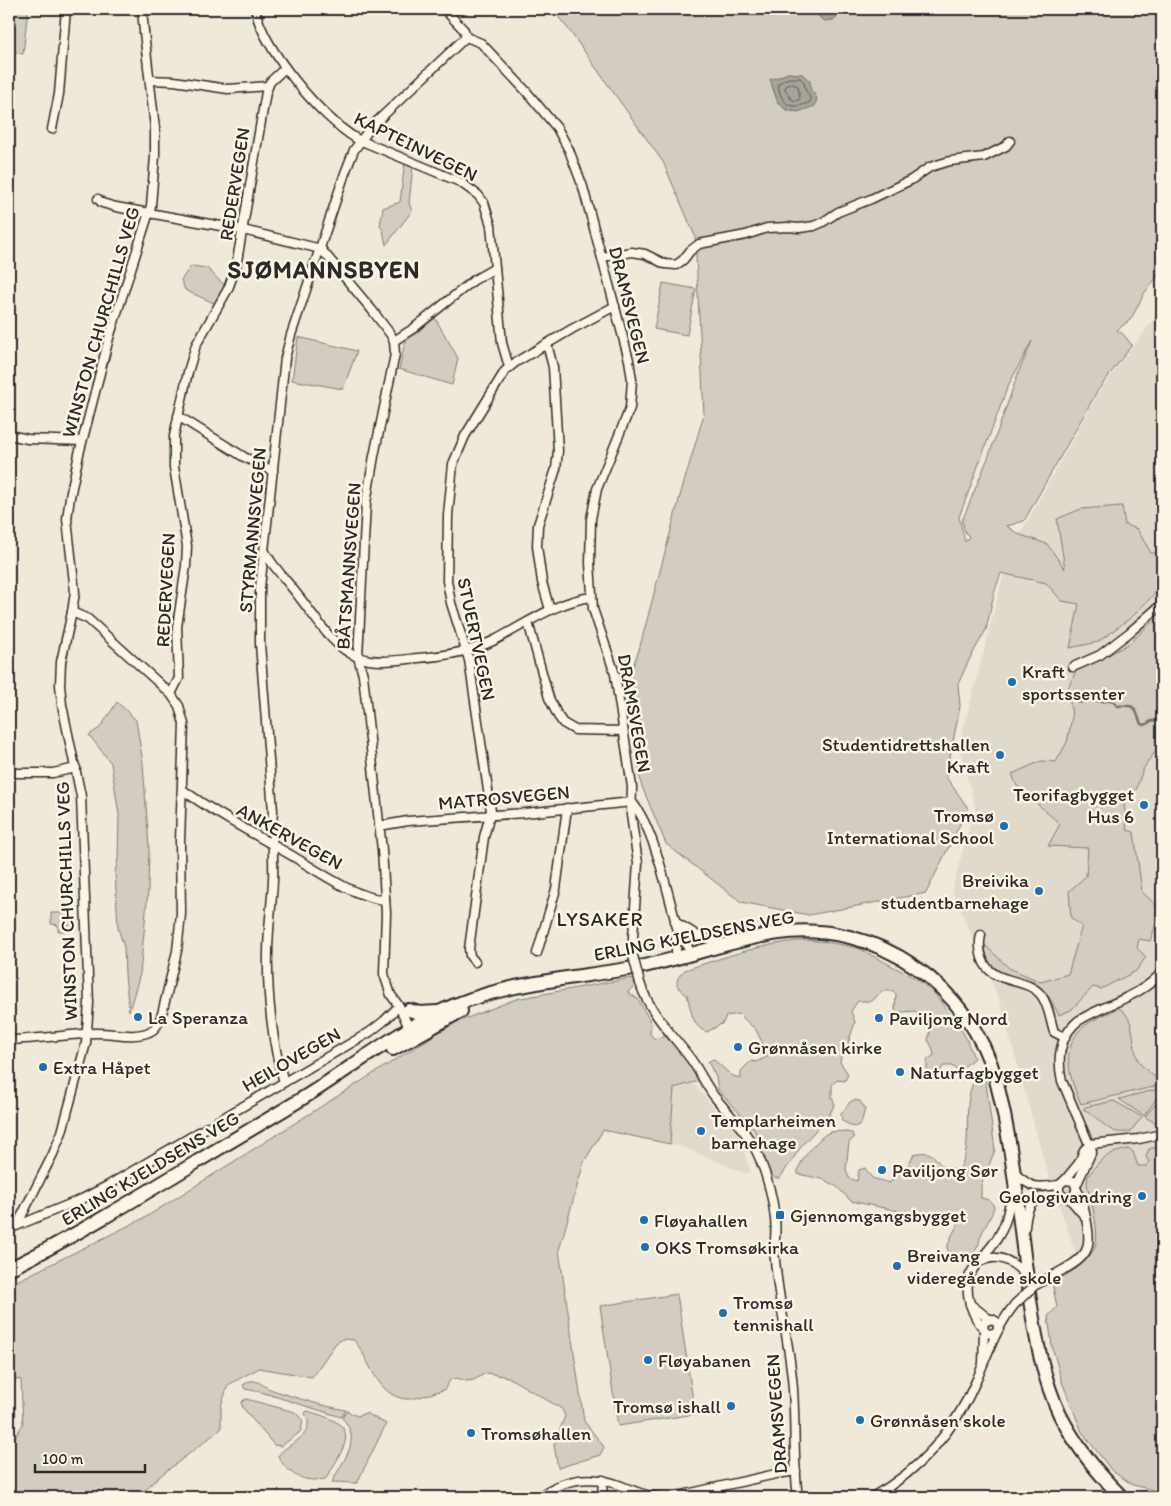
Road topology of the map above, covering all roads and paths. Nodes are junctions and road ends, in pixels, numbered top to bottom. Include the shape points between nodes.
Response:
1 (66, 9) edge
2 (142, 9) edge
3 (255, 9) edge
4 (444, 9) edge
5 (466, 37) junction
6 (285, 68) junction
7 (150, 80) junction
8 (268, 86) junction
9 (52, 129) dead end
10 (360, 141) junction
11 (1010, 141) dead end
12 (98, 198) dead end
13 (150, 213) junction
14 (243, 230) junction
15 (321, 249) junction
16 (602, 256) junction
17 (495, 268) junction
18 (615, 306) junction
19 (394, 342) junction
20 (547, 344) junction
21 (509, 367) junction
22 (178, 416) junction
23 (9, 435) edge
24 (82, 440) junction
25 (273, 471) junction
26 (265, 552) junction
27 (591, 597) junction
28 (1162, 604) edge
29 (550, 610) junction
30 (72, 612) junction
31 (528, 622) junction
32 (466, 651) junction
33 (358, 657) junction
34 (1074, 667) dead end
35 (171, 694) junction
36 (623, 731) junction
37 (76, 768) junction
38 (9, 773) edge
39 (183, 790) junction
40 (632, 802) junction
41 (567, 808) junction
42 (489, 816) junction
43 (379, 826) junction
44 (273, 844) junction
45 (385, 900) junction
46 (675, 922) junction
47 (678, 931) junction
48 (982, 935) dead end
49 (730, 944) junction
50 (537, 953) dead end
51 (690, 954) junction
52 (676, 958) junction
53 (475, 962) dead end
54 (1162, 972) edge
55 (516, 988) junction
56 (404, 1008) junction
57 (439, 1012) junction
58 (414, 1030) junction
59 (87, 1034) junction
60 (1064, 1037) junction
61 (9, 1040) edge
62 (284, 1082) junction
63 (1162, 1134) edge
64 (1090, 1144) junction
65 (1014, 1178) junction
66 (1062, 1182) junction
67 (1076, 1187) junction
68 (1060, 1194) junction
69 (1069, 1198) junction
70 (1086, 1218) junction
71 (18, 1225) junction
72 (9, 1229) edge
73 (1024, 1252) junction
74 (976, 1264) junction
75 (9, 1269) edge
76 (1027, 1277) junction
77 (970, 1304) junction
78 (1013, 1306) junction
79 (991, 1319) junction
80 (983, 1329) junction
81 (998, 1330) junction
82 (983, 1365) junction
83 (796, 1472) junction
84 (603, 1480) junction
85 (716, 1492) edge
86 (875, 1496) edge
87 (539, 1497) edge
88 (602, 1497) edge
89 (656, 1497) edge
90 (673, 1497) edge
91 (798, 1497) edge
92 (1122, 1497) edge

1 - 9 street via 59,94
2 - 7 street, WINSTON CHURCHILLS VEG
3 - 6 street, KAPTEINVEGEN via 263,33
4 - 5 street, DRAMSVEGEN via 464,30
5 - 10 street, STYRMANNSVEGEN via 389,109
5 - 16 street, DRAMSVEGEN via 487,49 557,128 577,170
6 - 8 street
6 - 10 street, KAPTEINVEGEN via 326,113
7 - 8 street via 220,89
7 - 13 street, WINSTON CHURCHILLS VEG via 155,143
8 - 14 street, REDERVEGEN
10 - 15 street, STYRMANNSVEGEN via 345,173
10 - 17 street, KAPTEINVEGEN via 460,182 478,195 491,225
11 - 16 street via 984,157 930,167 911,180 814,226 767,228 699,244 676,265 632,252
12 - 13 street via 106,205
13 - 14 street
13 - 24 street, WINSTON CHURCHILLS VEG via 108,338
14 - 15 street
14 - 22 street, REDERVEGEN via 233,279 196,345
15 - 19 street via 391,334
15 - 25 street, STYRMANNSVEGEN via 285,358
16 - 18 street, DRAMSVEGEN
17 - 19 street via 474,280
17 - 21 street, KAPTEINVEGEN via 502,343
18 - 20 street, STUERTVEGEN
18 - 27 street, DRAMSVEGEN via 629,360 632,391 627,418 600,478 592,509
19 - 33 street, BÅTSMANNSVEGEN via 395,354 366,503
20 - 21 street, STUERTVEGEN
20 - 29 street via 553,367 558,451 556,469 538,525 537,546
21 - 32 street, STUERTVEGEN via 465,436 452,473 447,581
22 - 25 street
22 - 35 street, REDERVEGEN via 173,456 187,552 177,627 179,678
23 - 24 street via 28,439
24 - 30 street, WINSTON CHURCHILLS VEG via 67,518 74,581
25 - 26 street, STYRMANNSVEGEN
26 - 33 street via 331,636 344,650
26 - 44 street, STYRMANNSVEGEN via 259,620
27 - 29 street
27 - 36 street, DRAMSVEGEN via 594,616 615,674
28 - 34 street via 1100,655
29 - 31 street
30 - 35 street via 88,620
30 - 37 street, WINSTON CHURCHILLS VEG via 62,657 60,685
31 - 32 street
31 - 36 street via 549,698 563,723 575,730
32 - 33 street via 388,660
32 - 42 street, STUERTVEGEN via 491,811
33 - 43 street, BÅTSMANNSVEGEN via 364,684
35 - 39 street via 179,706 184,724
36 - 40 street, DRAMSVEGEN
37 - 38 street via 53,773
37 - 59 street, WINSTON CHURCHILLS VEG via 82,813
39 - 44 street, ANKERVEGEN via 237,826
39 - 59 street via 180,931 158,1023 153,1031 142,1034
40 - 41 street, MATROSVEGEN
40 - 46 street, DRAMSVEGEN via 638,808 654,847
40 - 83 street, DRAMSVEGEN, bridge via 632,828 638,863 632,952 643,994 690,1057 714,1096 752,1143 770,1189 776,1218 775,1260 792,1369
41 - 42 street, MATROSVEGEN
41 - 50 street via 556,889
42 - 43 street, MATROSVEGEN
42 - 53 street, STUERTVEGEN via 469,949
43 - 45 street, BÅTSMANNSVEGEN
44 - 45 street, ANKERVEGEN via 358,893
44 - 62 street, STYRMANNSVEGEN via 268,980
45 - 56 street, BÅTSMANNSVEGEN via 384,974 391,995
46 - 47 street, DRAMSVEGEN
46 - 49 street via 700,937
47 - 51 street, DRAMSVEGEN via 684,935
47 - 52 street, DRAMSVEGEN
48 - 60 street via 980,950 987,968 1041,995 1054,1032
49 - 51 highway, ERLING KJELDSENS VEG
49 - 65 highway, ERLING KJELDSENS VEG via 776,934 821,932 866,941 921,970 960,1009 987,1055 995,1079
51 - 52 highway, ERLING KJELDSENS VEG
52 - 55 highway, ERLING KJELDSENS VEG
54 - 60 street via 1144,988 1078,1021
55 - 57 highway, ERLING KJELDSENS VEG via 481,995
55 - 58 highway, ERLING KJELDSENS VEG
56 - 57 highway
56 - 58 street, BÅTSMANNSVEGEN
56 - 58 street, BÅTSMANNSVEGEN via 414,1016
56 - 62 street, HEILOVEGEN via 370,1032
57 - 58 highway, ERLING KJELDSENS VEG
58 - 75 highway, ERLING KJELDSENS VEG via 96,1223
59 - 61 street
59 - 71 street, WINSTON CHURCHILLS VEG via 58,1143
60 - 64 street via 1059,1070
62 - 71 street, HEILOVEGEN via 94,1193
63 - 64 street
64 - 66 street
64 - 67 street via 1092,1155
65 - 66 street via 1038,1188
65 - 73 highway, ERLING KJELDSENS VEG
65 - 74 street via 1006,1223
66 - 67 street via 1073,1182
66 - 68 street via 1058,1190
67 - 69 street via 1074,1195
67 - 70 street
68 - 69 street
68 - 73 street via 1045,1195 1030,1204
69 - 70 street
70 - 78 street, bridge via 1090,1235 1082,1256 1034,1286
71 - 72 street, HEILOVEGEN
73 - 76 highway, ERLING KJELDSENS VEG
74 - 76 street via 989,1258 1004,1259 1015,1264
74 - 77 street via 967,1285
76 - 92 highway, ERLING KJELDSENS VEG via 1044,1374 1058,1411 1082,1452
77 - 79 street
77 - 80 street
78 - 79 street
78 - 81 street
79 - 80 street via 984,1322
79 - 81 street via 997,1322
80 - 81 street via 992,1334
80 - 82 street
81 - 82 street
82 - 86 street via 970,1394 943,1438 909,1474
83 - 85 street via 776,1474
83 - 91 street, DRAMSVEGEN
84 - 87 street via 571,1481
84 - 88 street
84 - 89 street
85 - 90 street

